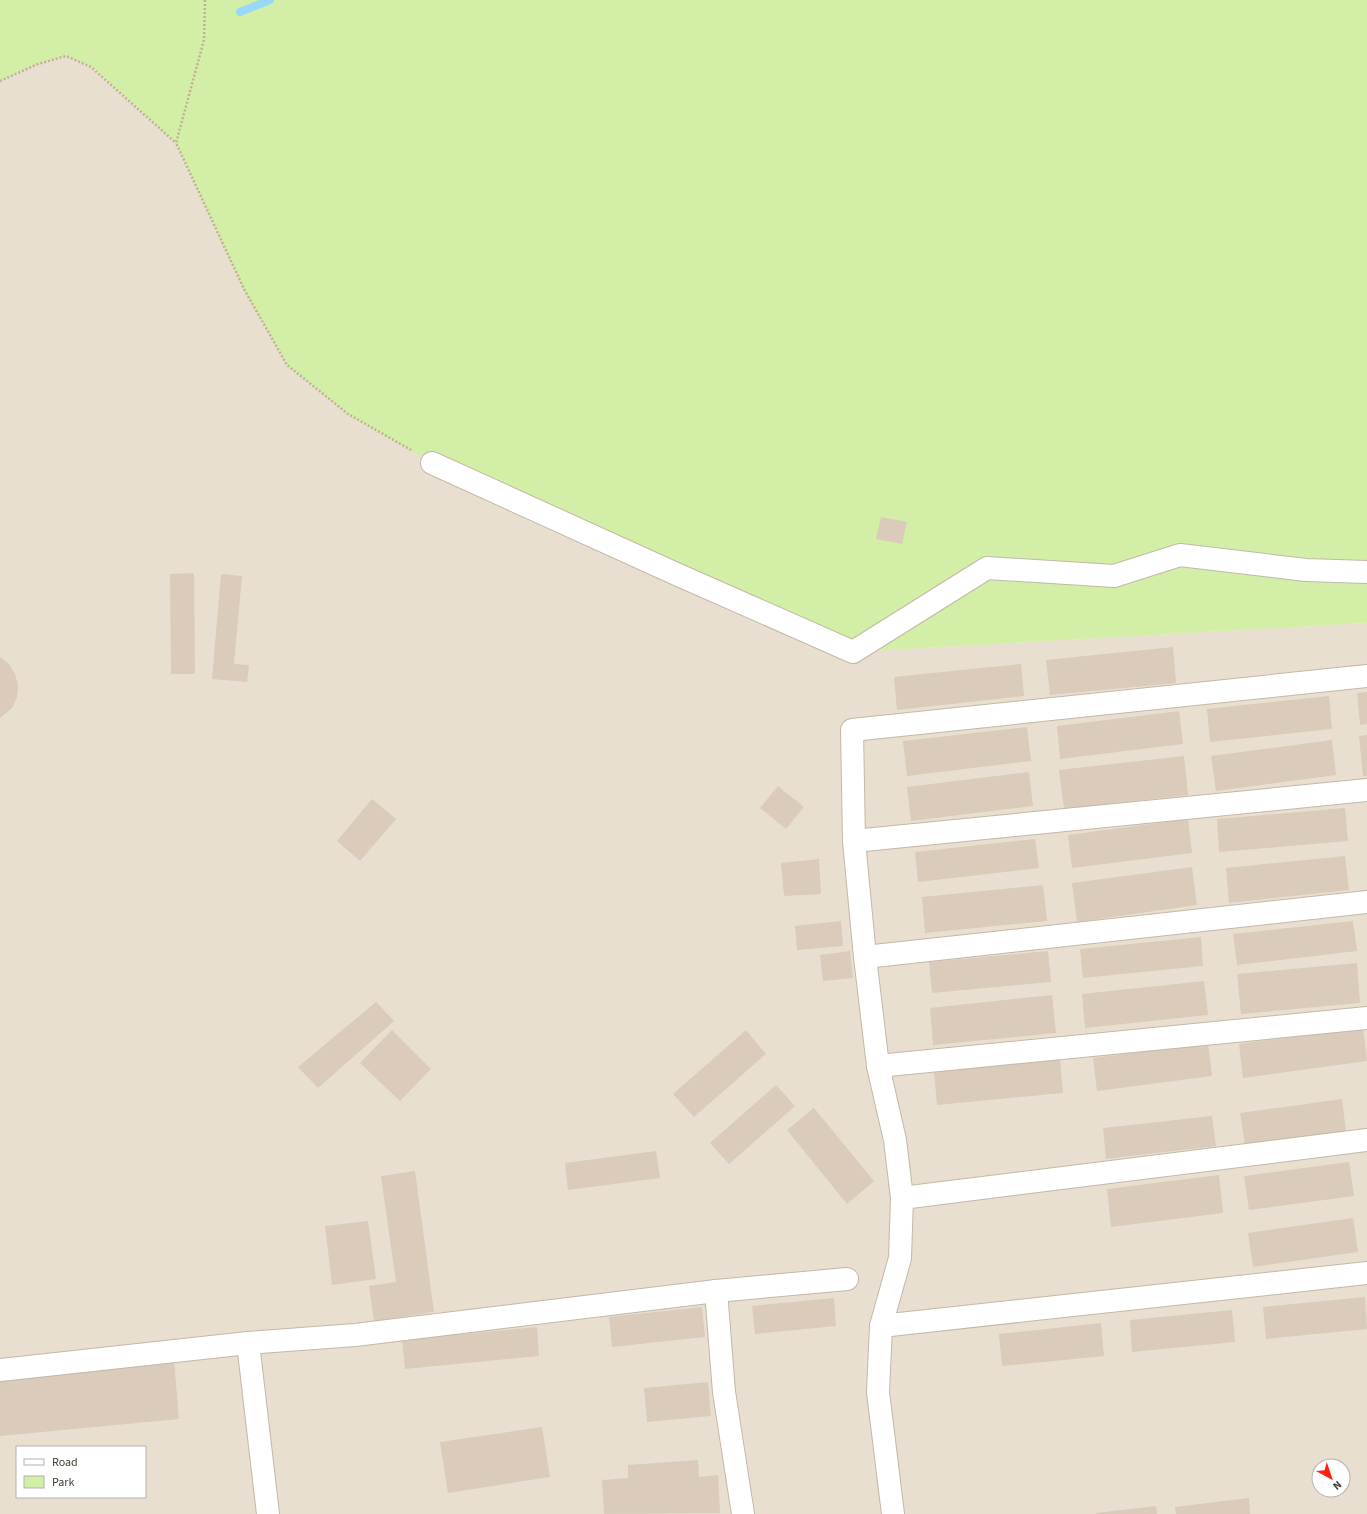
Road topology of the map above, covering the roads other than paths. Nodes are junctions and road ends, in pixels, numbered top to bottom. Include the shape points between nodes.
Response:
1 (432, 462) road end
2 (1367, 572) edge
3 (1367, 676) edge
4 (1367, 790) edge
5 (854, 841) junction
6 (1367, 902) edge
7 (865, 957) junction
8 (1367, 1018) edge
9 (878, 1066) junction
10 (1367, 1140) edge
11 (902, 1198) junction
12 (1367, 1273) edge
13 (847, 1279) dead end
14 (716, 1291) junction
15 (881, 1326) junction
16 (248, 1343) junction
17 (0, 1370) edge
18 (268, 1514) edge
19 (743, 1514) edge
20 (893, 1514) edge

1 - 2 street via 852,652 987,568 1114,576 1180,555 1306,570
3 - 5 street via 852,730
4 - 5 street
5 - 7 street
6 - 7 street
7 - 9 street
8 - 9 street
9 - 11 street via 895,1140
10 - 11 street
11 - 15 street via 900,1258
12 - 15 street
13 - 14 street
14 - 16 street via 355,1335
14 - 19 street via 724,1392
15 - 20 street via 878,1392
16 - 17 street
16 - 18 street

